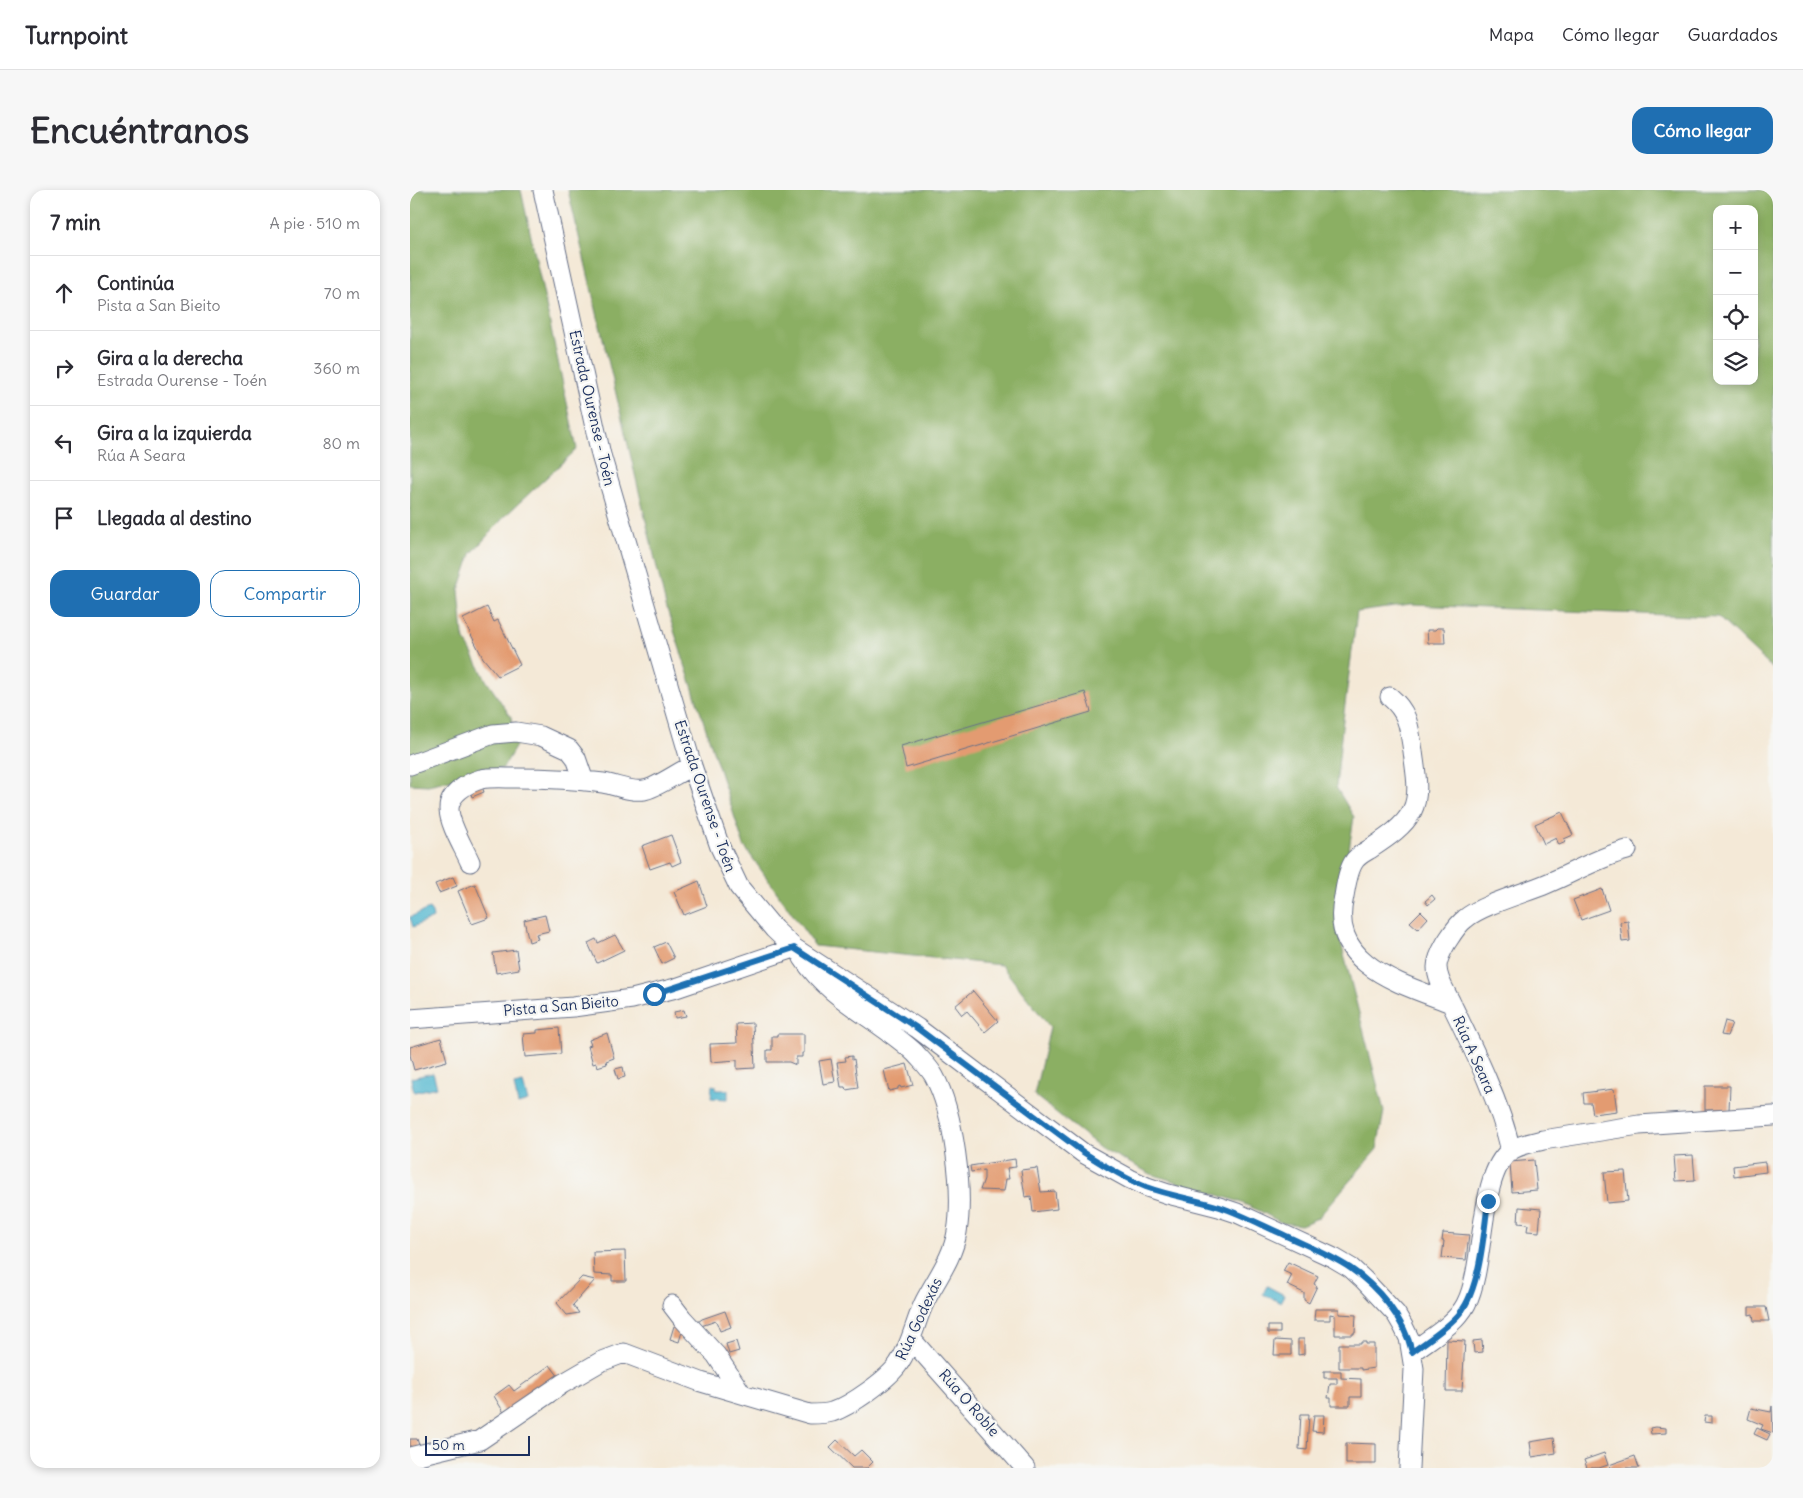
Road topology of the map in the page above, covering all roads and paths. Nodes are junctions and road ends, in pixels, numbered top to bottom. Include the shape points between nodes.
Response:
1 (543, 190) edge
2 (1390, 697) dead end
3 (410, 765) edge
4 (692, 766) junction
5 (584, 781) junction
6 (1627, 850) dead end
7 (470, 862) dead end
8 (796, 949) junction
9 (1451, 1002) junction
10 (410, 1018) edge
11 (1773, 1116) edge
12 (1511, 1151) junction
13 (672, 1305) dead end
14 (911, 1339) junction
15 (1412, 1352) junction
16 (742, 1394) junction
17 (410, 1457) edge
18 (1025, 1468) edge
19 (1409, 1468) edge

1 - 4 street, Estrada Ourense - Toén via 601,455
2 - 9 street, Rúa A Seara via 1408,720 1416,773 1414,805 1403,823 1354,862 1342,900 1341,925 1354,951 1375,971
3 - 5 street via 493,734 516,732 541,736 569,749 576,758
4 - 5 street via 645,790
4 - 8 street, Estrada Ourense - Toén via 720,847 739,887 774,929
5 - 7 street via 532,778 482,779 470,783 450,802 450,814
6 - 9 street via 1464,919 1448,941 1437,966 1439,979
8 - 10 street, Pista a San Bieito via 632,999 573,1007
8 - 14 street, Rúa Godexás via 820,981 905,1044 927,1066 940,1090 948,1117 958,1184 959,1216 955,1243 925,1301
8 - 15 street, Estrada Ourense - Toén via 917,1028 1100,1163 1147,1187 1237,1213 1351,1268 1396,1314
9 - 12 street, Rúa A Seara via 1499,1112
11 - 12 street via 1638,1125 1528,1143
12 - 15 street via 1494,1173 1478,1262 1465,1305 1453,1320
13 - 16 street via 716,1355
14 - 16 street, Rúa Godexás via 891,1374 850,1404 833,1412 810,1414
14 - 18 street, Rúa O Roble
15 - 19 street, Estrada Ourense - Toén
16 - 17 street, Rúa Godexás via 624,1353 600,1362 562,1384 480,1440

